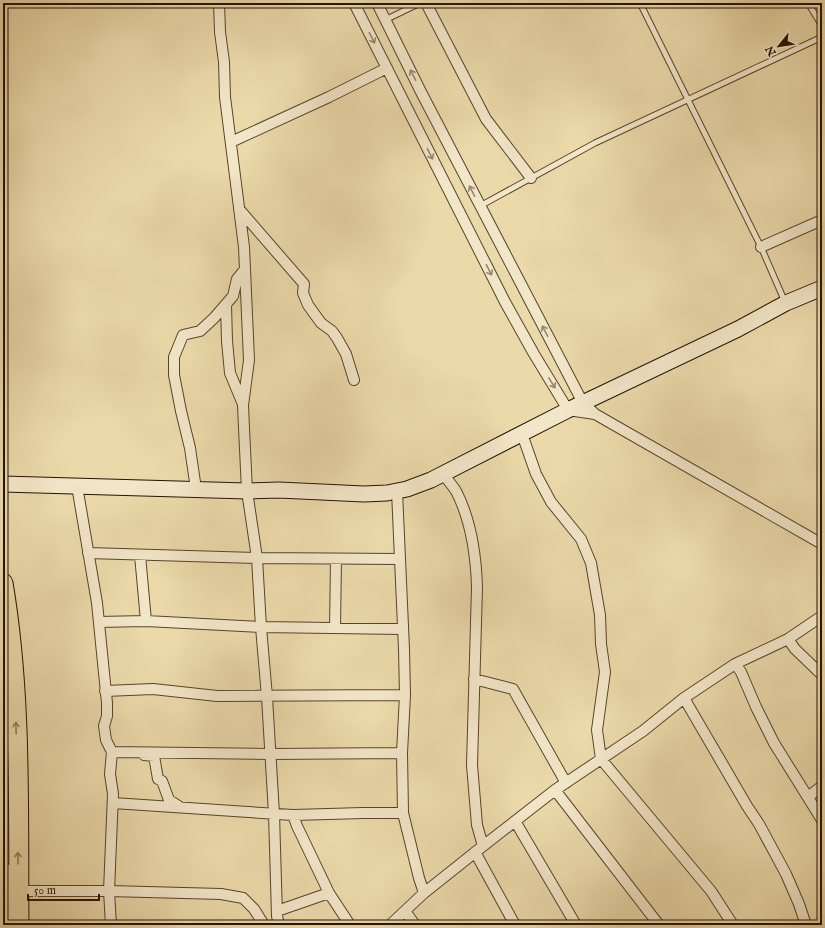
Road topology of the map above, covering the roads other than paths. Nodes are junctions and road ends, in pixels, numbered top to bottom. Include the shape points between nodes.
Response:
1 (219, 3) edge
2 (354, 3) edge
3 (377, 3) edge
4 (420, 3) edge
5 (426, 3) edge
6 (640, 3) edge
7 (808, 3) edge
8 (385, 20) junction
9 (822, 26) edge
10 (822, 37) edge
11 (387, 68) junction
12 (689, 100) junction
13 (230, 142) junction
14 (531, 178) junction
15 (480, 206) junction
16 (239, 209) junction
17 (822, 220) edge
18 (761, 247) junction
19 (245, 269) junction
20 (822, 288) edge
21 (786, 303) junction
22 (226, 305) junction
23 (354, 380) dead end
24 (243, 403) junction
25 (583, 403) junction
26 (568, 410) junction
27 (595, 414) junction
28 (523, 433) junction
29 (443, 474) junction
30 (3, 484) edge
31 (77, 486) junction
32 (196, 490) junction
33 (247, 491) junction
34 (397, 491) junction
35 (822, 544) edge
36 (88, 553) junction
37 (140, 555) junction
38 (257, 558) junction
39 (336, 559) junction
40 (400, 560) junction
41 (3, 582) edge
42 (822, 616) edge
43 (146, 621) junction
44 (99, 622) junction
45 (261, 627) junction
46 (335, 628) junction
47 (403, 629) junction
48 (788, 639) junction
49 (735, 664) junction
50 (822, 675) edge
51 (474, 679) junction
52 (106, 691) junction
53 (405, 695) junction
54 (267, 697) junction
55 (684, 698) junction
56 (112, 752) junction
57 (402, 753) junction
58 (270, 754) junction
59 (601, 759) junction
60 (566, 783) junction
61 (822, 786) edge
62 (555, 790) junction
63 (808, 797) junction
64 (113, 803) junction
65 (183, 808) junction
66 (274, 814) junction
67 (403, 814) junction
68 (293, 815) junction
69 (822, 820) edge
70 (515, 821) junction
71 (479, 849) junction
72 (3, 872) edge
73 (19, 891) junction
74 (110, 891) junction
75 (329, 892) junction
76 (424, 892) junction
77 (277, 911) junction
78 (405, 911) junction
79 (4, 925) edge
80 (20, 925) edge
81 (111, 925) edge
82 (264, 925) edge
83 (279, 925) edge
84 (350, 925) edge
85 (390, 925) edge
86 (416, 925) edge
87 (515, 925) edge
88 (576, 925) edge
89 (659, 925) edge
90 (733, 925) edge
91 (806, 925) edge

1 - 13 street
2 -> 11 street
3 - 8 street
4 - 8 lane
5 - 14 street via 486,119
6 - 12 lane
7 - 9 lane
15 -> 8 street
10 - 12 lane
11 - 13 street
11 -> 26 street via 505,302
12 - 14 lane via 595,143
12 - 18 lane
13 - 16 street
14 - 15 lane
25 -> 15 street
16 - 19 street
16 - 23 street via 304,284 303,293 308,305 338,338
17 - 18 street
18 - 21 lane
19 - 22 street via 237,279 232,296
19 - 24 street via 249,360
20 - 21 street
21 - 25 street via 738,329
22 - 24 street via 230,373
22 - 32 street via 200,331 183,335 174,357 174,375
24 - 33 street
25 - 26 street
25 - 27 street
26 - 27 street
26 - 28 street
27 - 35 street
28 - 29 street
28 - 59 street via 536,474 551,502 582,539 591,563 600,615 605,672 597,730
29 - 34 street
29 - 51 street via 456,491 466,516 476,558
30 - 31 street
31 - 32 street
31 - 36 street
32 - 33 street
33 - 34 street via 364,494
33 - 38 street
34 - 40 street
36 - 37 street
36 - 44 street
37 - 38 street
37 - 43 street
38 - 39 street
38 - 45 street
39 - 40 street
39 - 46 street
40 - 47 street
73 -> 41 highway via 15,702 10,630
42 - 48 street
43 - 44 street
43 - 45 street
44 - 52 street
45 - 46 street
45 - 54 street
46 - 47 street
47 - 53 street
48 - 49 street
48 - 50 street
49 - 55 street
49 - 63 street via 774,743
51 - 60 street via 513,689
51 - 71 street via 472,765
52 - 54 street via 153,689 217,696
52 - 56 street via 107,716 104,726 106,740
53 - 54 street
53 - 57 street
54 - 58 street
55 - 59 street via 643,731
55 - 91 street via 760,824 799,904
56 - 58 street
56 - 64 street via 110,774
56 - 65 street via 154,756 158,779 162,781 169,800
57 - 58 street
57 - 67 street
58 - 66 street
59 - 60 street
59 - 90 street via 711,891
60 - 62 street
61 - 63 street
62 - 70 street
62 - 89 street
63 - 69 street
64 - 65 street
64 - 74 street
65 - 66 street
66 - 68 street
66 - 77 street
67 - 68 street
67 - 76 street
68 - 75 street
70 - 71 street
70 - 88 street
71 - 76 street
71 - 87 street
72 - 79 highway
73 - 74 street
73 - 80 highway
74 - 81 street
74 - 82 street via 221,894 243,898
75 - 77 street
75 - 84 street
76 - 78 street
77 - 83 street
78 - 85 street
78 - 86 street

